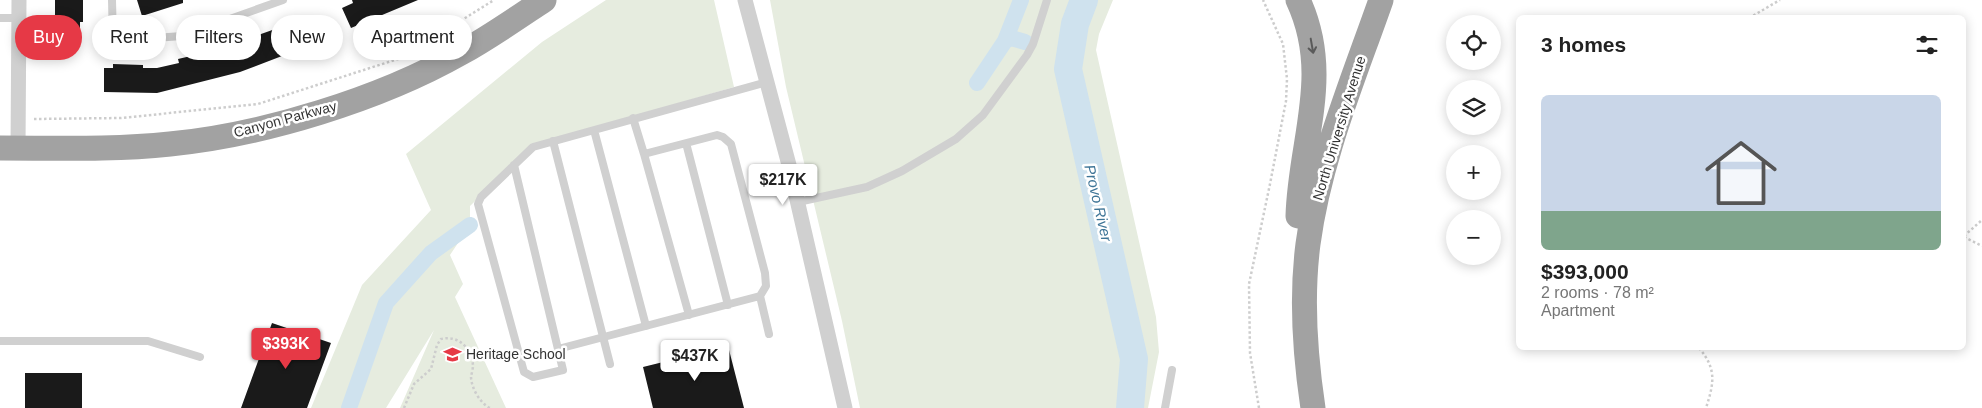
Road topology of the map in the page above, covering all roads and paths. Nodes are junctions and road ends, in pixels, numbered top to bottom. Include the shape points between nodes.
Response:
1 (19, 0) edge
2 (112, 0) edge
3 (283, 0) edge
4 (494, 0) edge
5 (544, 0) edge
6 (745, 0) edge
7 (1046, 0) edge
8 (1263, 0) edge
9 (1298, 0) edge
10 (1381, 0) edge
11 (1780, 0) edge
12 (19, 15) edge
13 (1755, 15) edge
14 (0, 18) edge
15 (15, 18) edge
16 (16, 60) edge
17 (767, 82) junction
18 (633, 118) junction
19 (40, 119) dead end
20 (594, 130) junction
21 (553, 141) junction
22 (686, 143) junction
23 (9, 148) edge
24 (644, 154) junction
25 (514, 166) junction
26 (798, 202) junction
27 (1982, 220) edge
28 (1966, 234) edge
29 (1966, 237) edge
30 (1982, 246) edge
31 (1306, 277) junction
32 (760, 296) junction
33 (728, 305) junction
34 (689, 315) junction
35 (646, 326) junction
36 (769, 334) dead end
37 (603, 337) junction
38 (0, 341) edge
39 (558, 349) junction
40 (1701, 350) edge
41 (200, 357) dead end
42 (610, 364) dead end
43 (1172, 370) dead end
44 (404, 408) edge
45 (490, 408) edge
46 (845, 408) edge
47 (1165, 408) edge
48 (1259, 408) edge
49 (1313, 408) edge
50 (1706, 408) edge

1 - 12 street
2 - 3 lane via 113,41 182,36
4 - 19 path via 401,58 258,104 121,118
5 - 23 highway, Canyon Parkway via 489,37 437,66 377,92 301,117 172,144 98,149
6 - 17 street
7 - 26 lane via 1027,55 983,115 956,139 868,187
8 - 48 path via 1283,44 1286,101 1250,284 1250,352
9 -> 31 highway via 1312,40 1316,81 1298,209 1299,244
10 - 31 highway, North University Avenue via 1320,185 1308,245
11 - 13 path
14 - 15 lane
16 - 23 street
17 - 18 lane
17 - 26 street
18 - 20 lane
18 - 24 lane
20 - 21 lane
20 - 35 lane
21 - 25 lane via 534,147
21 - 37 lane
22 - 24 lane
22 - 32 lane via 717,135 730,144 765,273 766,286
22 - 33 lane
24 - 34 lane
25 - 39 lane
25 - 39 lane via 481,197 478,204 524,372 533,377 563,370
26 - 46 street
27 - 28 path
29 - 30 path
31 - 49 highway, North University Avenue via 1307,356
32 - 33 lane
32 - 36 lane
33 - 34 lane
34 - 35 lane
35 - 37 lane
37 - 39 lane
37 - 42 lane
38 - 41 lane via 148,340
40 - 50 path via 1710,362 1713,378
43 - 47 lane
44 - 45 path via 414,384 431,369 437,345 441,339 450,337 463,344 468,352 473,365 472,385 482,404

